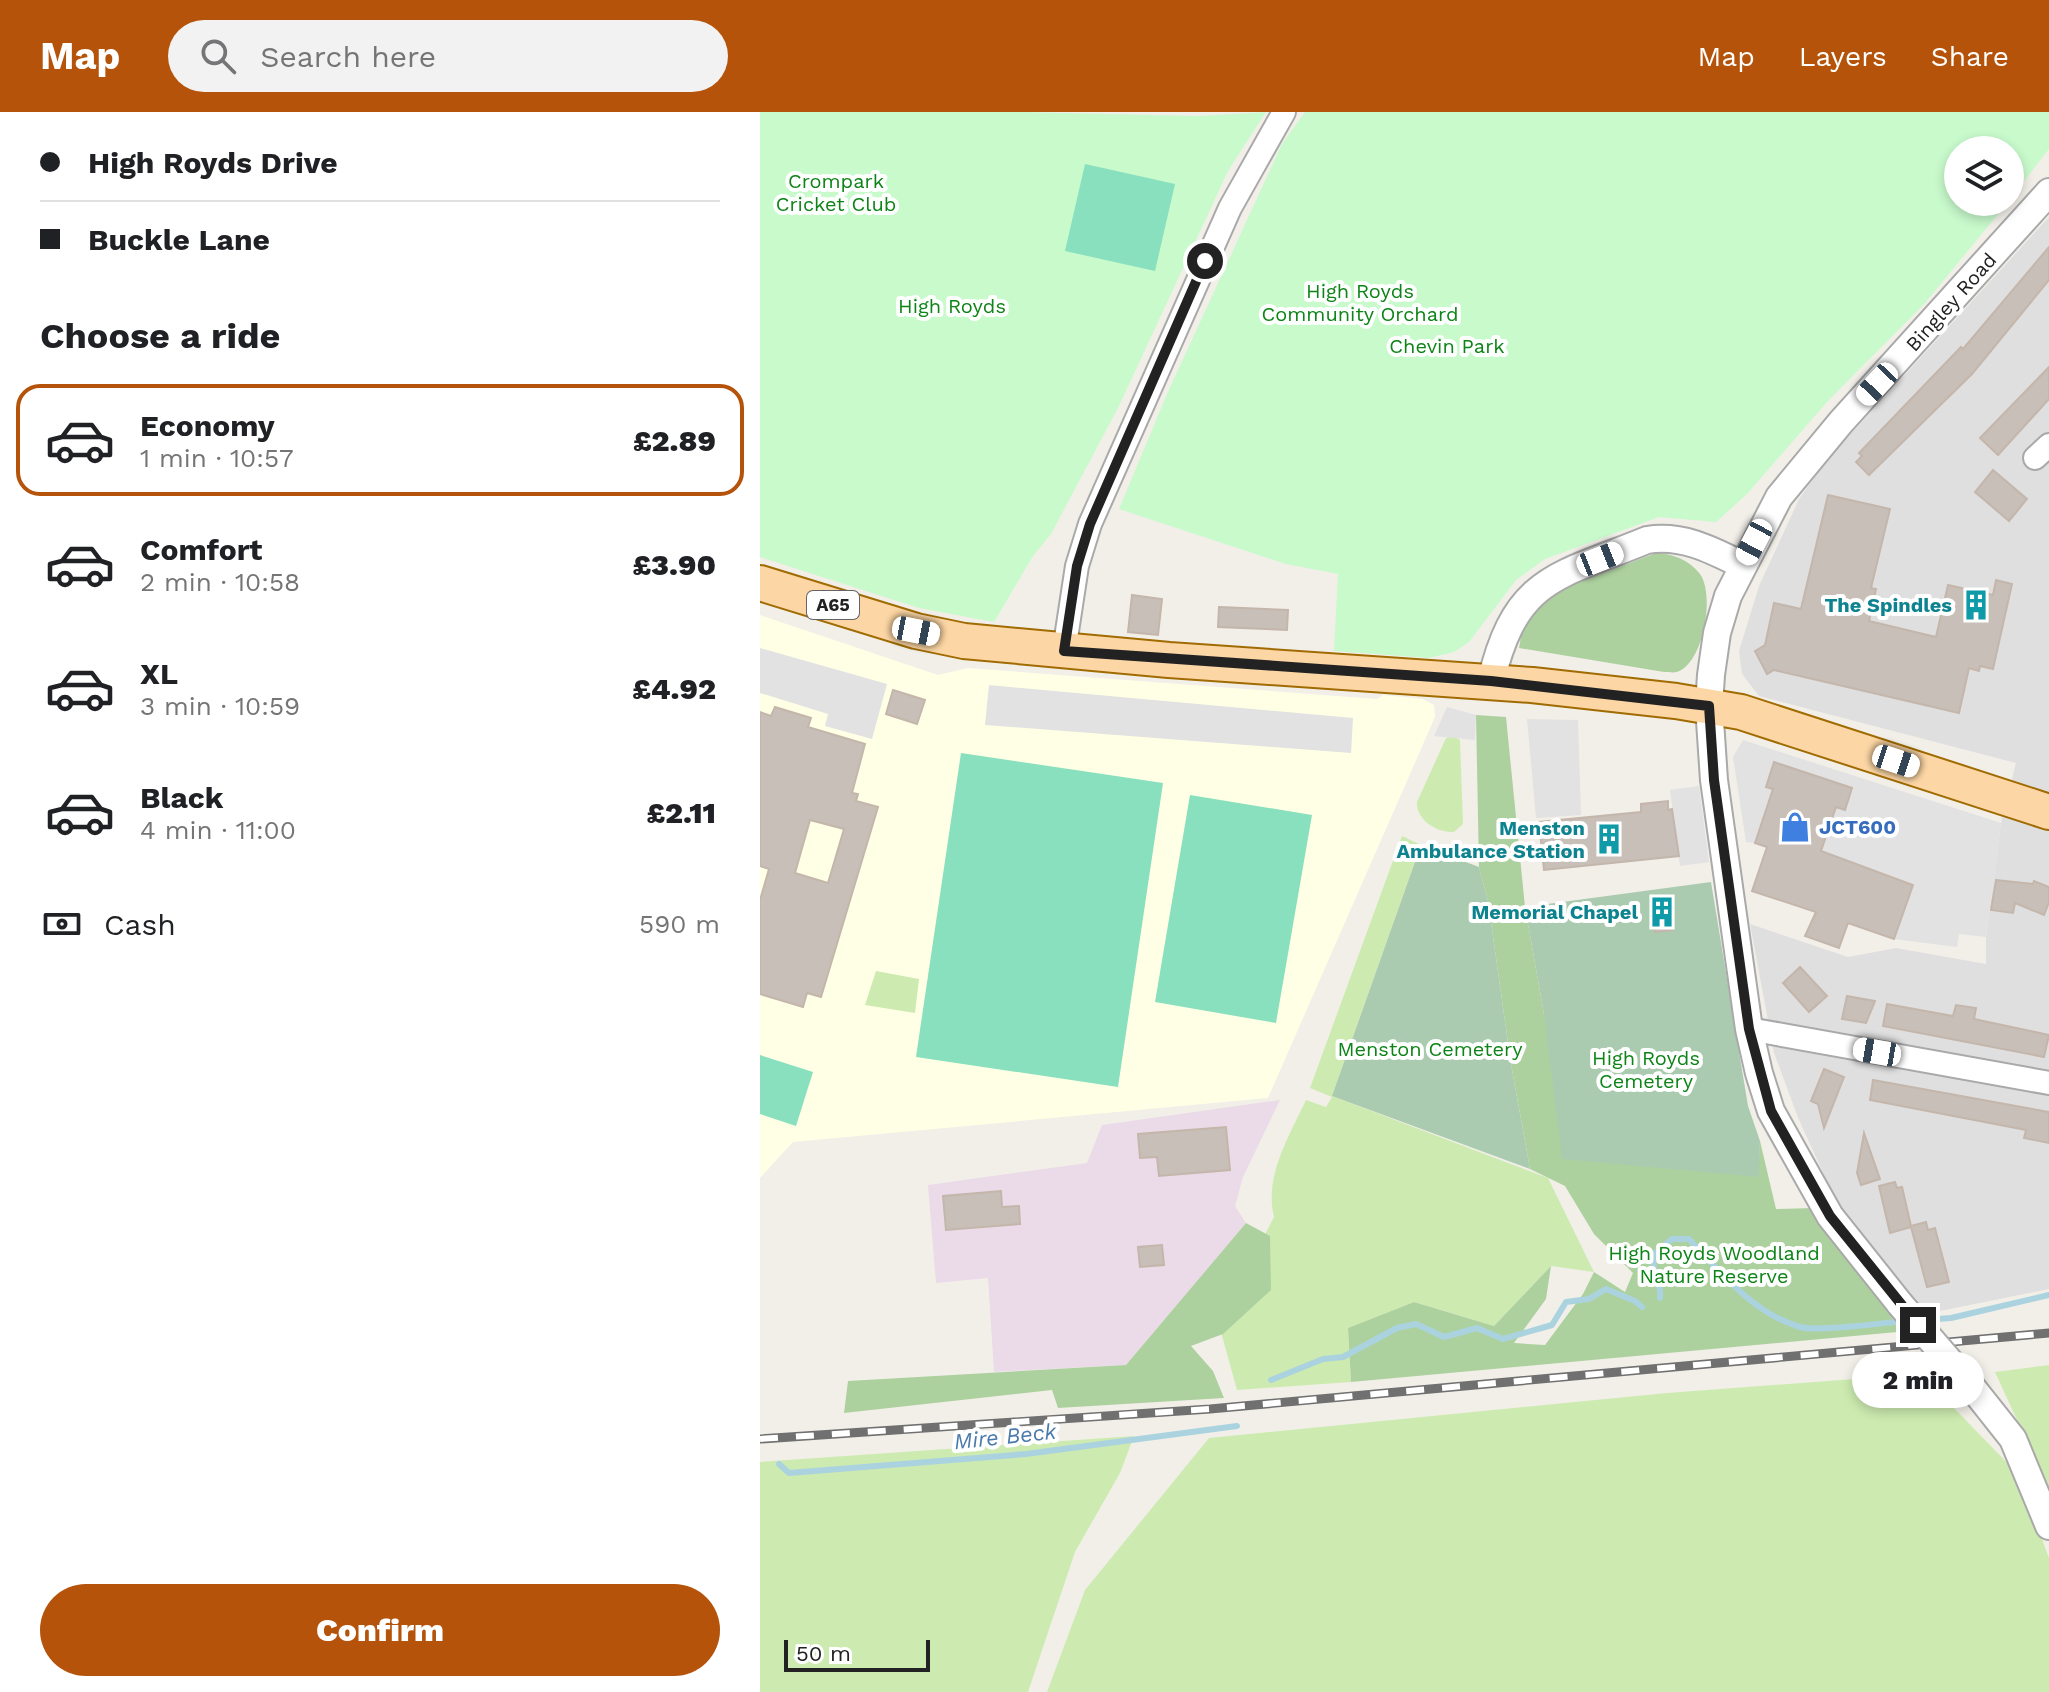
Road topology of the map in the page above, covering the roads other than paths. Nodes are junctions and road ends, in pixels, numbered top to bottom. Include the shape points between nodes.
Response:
1 (1284, 112) edge
2 (2049, 192) edge
3 (1742, 565) junction
4 (760, 583) edge
5 (1064, 651) junction
6 (1491, 681) junction
7 (1709, 706) junction
8 (2049, 812) edge
9 (1749, 1029) junction
10 (2049, 1083) edge
11 (2049, 1526) edge

1 - 5 street via 1230,208 1090,524 1077,566
2 - 3 street, Bingley Road via 1794,476
3 - 6 street via 1699,545 1664,537 1552,578 1517,609 1500,643
3 - 7 street, Bingley Road via 1717,633
4 - 5 main road, A65 via 916,631
5 - 6 main road, A65
6 - 7 main road, A65
7 - 8 main road, A65 via 1759,716
7 - 9 street, Bingley Road via 1714,780
9 - 10 street
9 - 11 street, Bingley Road, bridge via 1778,1124 1830,1216 2013,1439

